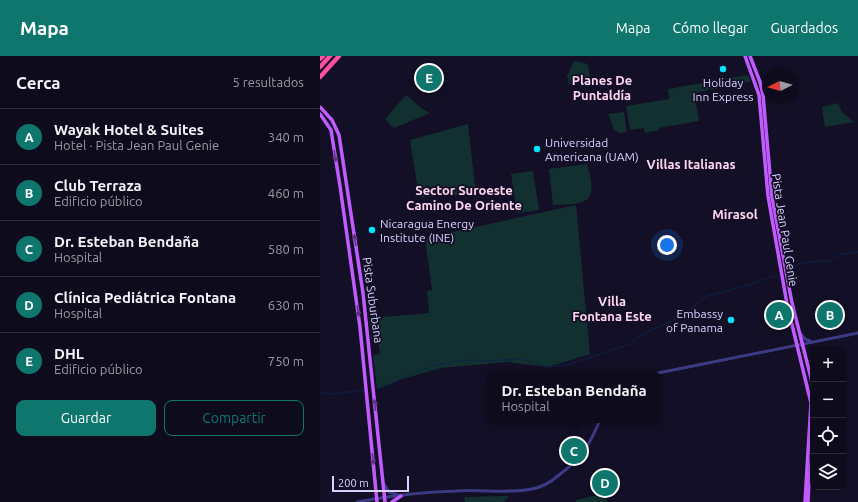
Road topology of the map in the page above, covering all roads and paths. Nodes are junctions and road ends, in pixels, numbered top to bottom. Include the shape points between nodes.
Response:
1 (323, 56) edge
2 (330, 56) edge
3 (335, 56) edge
4 (339, 56) edge
5 (745, 56) edge
6 (750, 56) edge
7 (320, 59) edge
8 (320, 67) edge
9 (320, 73) edge
10 (320, 77) edge
11 (761, 88) junction
12 (320, 107) edge
13 (761, 112) junction
14 (320, 115) edge
15 (766, 132) junction
16 (339, 135) junction
17 (767, 162) junction
18 (779, 258) junction
19 (787, 280) junction
20 (784, 290) junction
21 (798, 330) junction
22 (858, 333) edge
23 (812, 341) junction
24 (799, 344) junction
25 (661, 373) edge
26 (812, 382) edge
27 (599, 423) edge
28 (812, 454) edge
29 (382, 480) junction
30 (401, 496) junction
31 (377, 500) edge
32 (384, 500) edge
33 (357, 502) edge
34 (364, 502) edge
35 (392, 502) edge
36 (804, 502) edge
37 (808, 502) edge

1 - 7 highway
2 - 8 highway
3 - 9 highway
4 - 10 highway
5 - 13 main road via 757,87
6 - 11 main road, Pista Jean Paul Genie
11 - 13 main road
11 - 15 main road, Pista Jean Paul Genie
12 - 16 main road, Pista Suburbana via 332,120
13 - 15 main road
13 - 17 main road
14 - 16 main road via 328,122 334,133
14 -> 31 main road, Pista Suburbana via 332,135 360,327
15 - 17 main road, Pista Jean Paul Genie
29 -> 16 main road, Pista Suburbana via 363,293
17 - 18 main road, Pista Jean Paul Genie via 768,196
17 - 19 main road, Pista Jean Paul Genie
18 - 19 main road
18 - 20 main road, Pista Jean Paul Genie
19 - 20 main road
19 - 21 main road, Pista Jean Paul Genie
20 - 24 main road, Pista Jean Paul Genie
21 - 23 street via 805,339
21 - 24 main road, Pista Jean Paul Genie
22 - 23 street
23 - 24 street
24 - 25 street
24 - 26 main road, Pista Jean Paul Genie
24 - 36 main road, Pista Jean Paul Genie via 812,403
27 - 30 street via 590,442 577,460 539,488
28 - 37 main road
29 - 30 street via 392,494
29 - 32 main road, Pista Suburbana
30 - 32 street
30 - 35 main road
31 - 32 street
31 - 34 street
33 - 34 street

